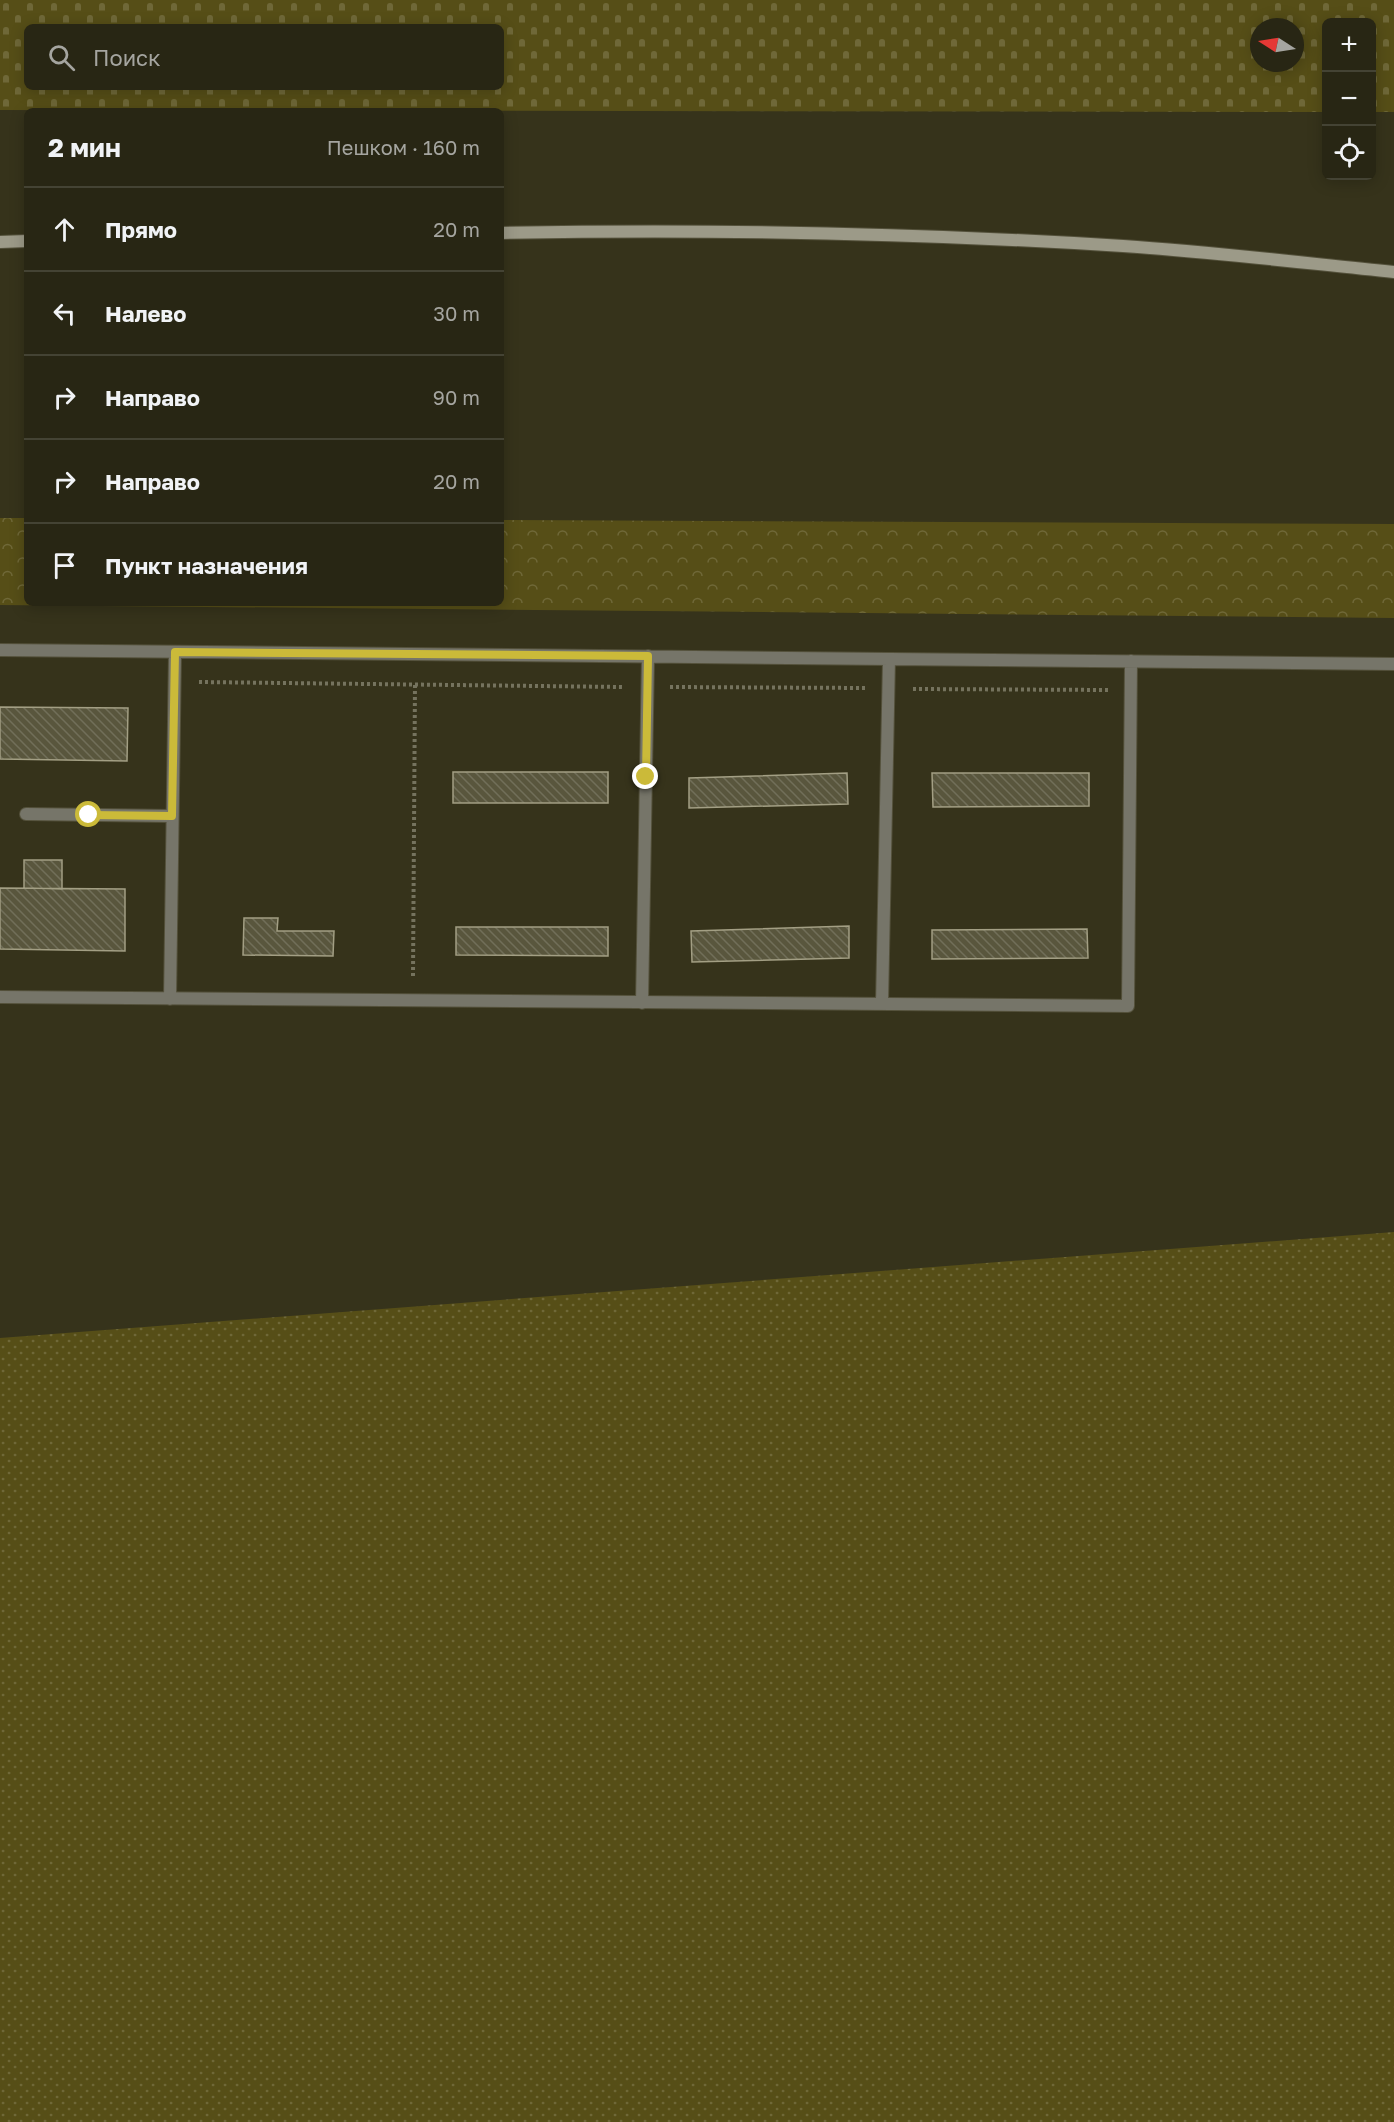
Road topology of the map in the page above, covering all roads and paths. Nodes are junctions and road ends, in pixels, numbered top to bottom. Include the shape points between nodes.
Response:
1 (504, 233) edge
2 (24, 241) edge
3 (0, 242) edge
4 (1394, 272) edge
5 (0, 650) edge
6 (175, 652) junction
7 (648, 656) junction
8 (889, 659) junction
9 (1131, 661) junction
10 (1394, 664) edge
11 (415, 684) dead end
12 (26, 814) dead end
13 (172, 816) junction
14 (0, 997) edge
15 (170, 999) junction
16 (412, 1001) junction
17 (642, 1003) junction
18 (882, 1004) junction

1 - 4 main road via 640,230 884,234 1125,246
2 - 3 main road
5 - 6 lane
6 - 7 lane
6 - 13 lane
7 - 8 lane
7 - 17 lane
8 - 9 lane
8 - 18 lane
9 - 10 lane
9 - 18 lane via 1128,1006
11 - 16 path
12 - 13 lane
13 - 15 lane
14 - 15 lane
15 - 16 lane
16 - 17 lane
17 - 18 lane

